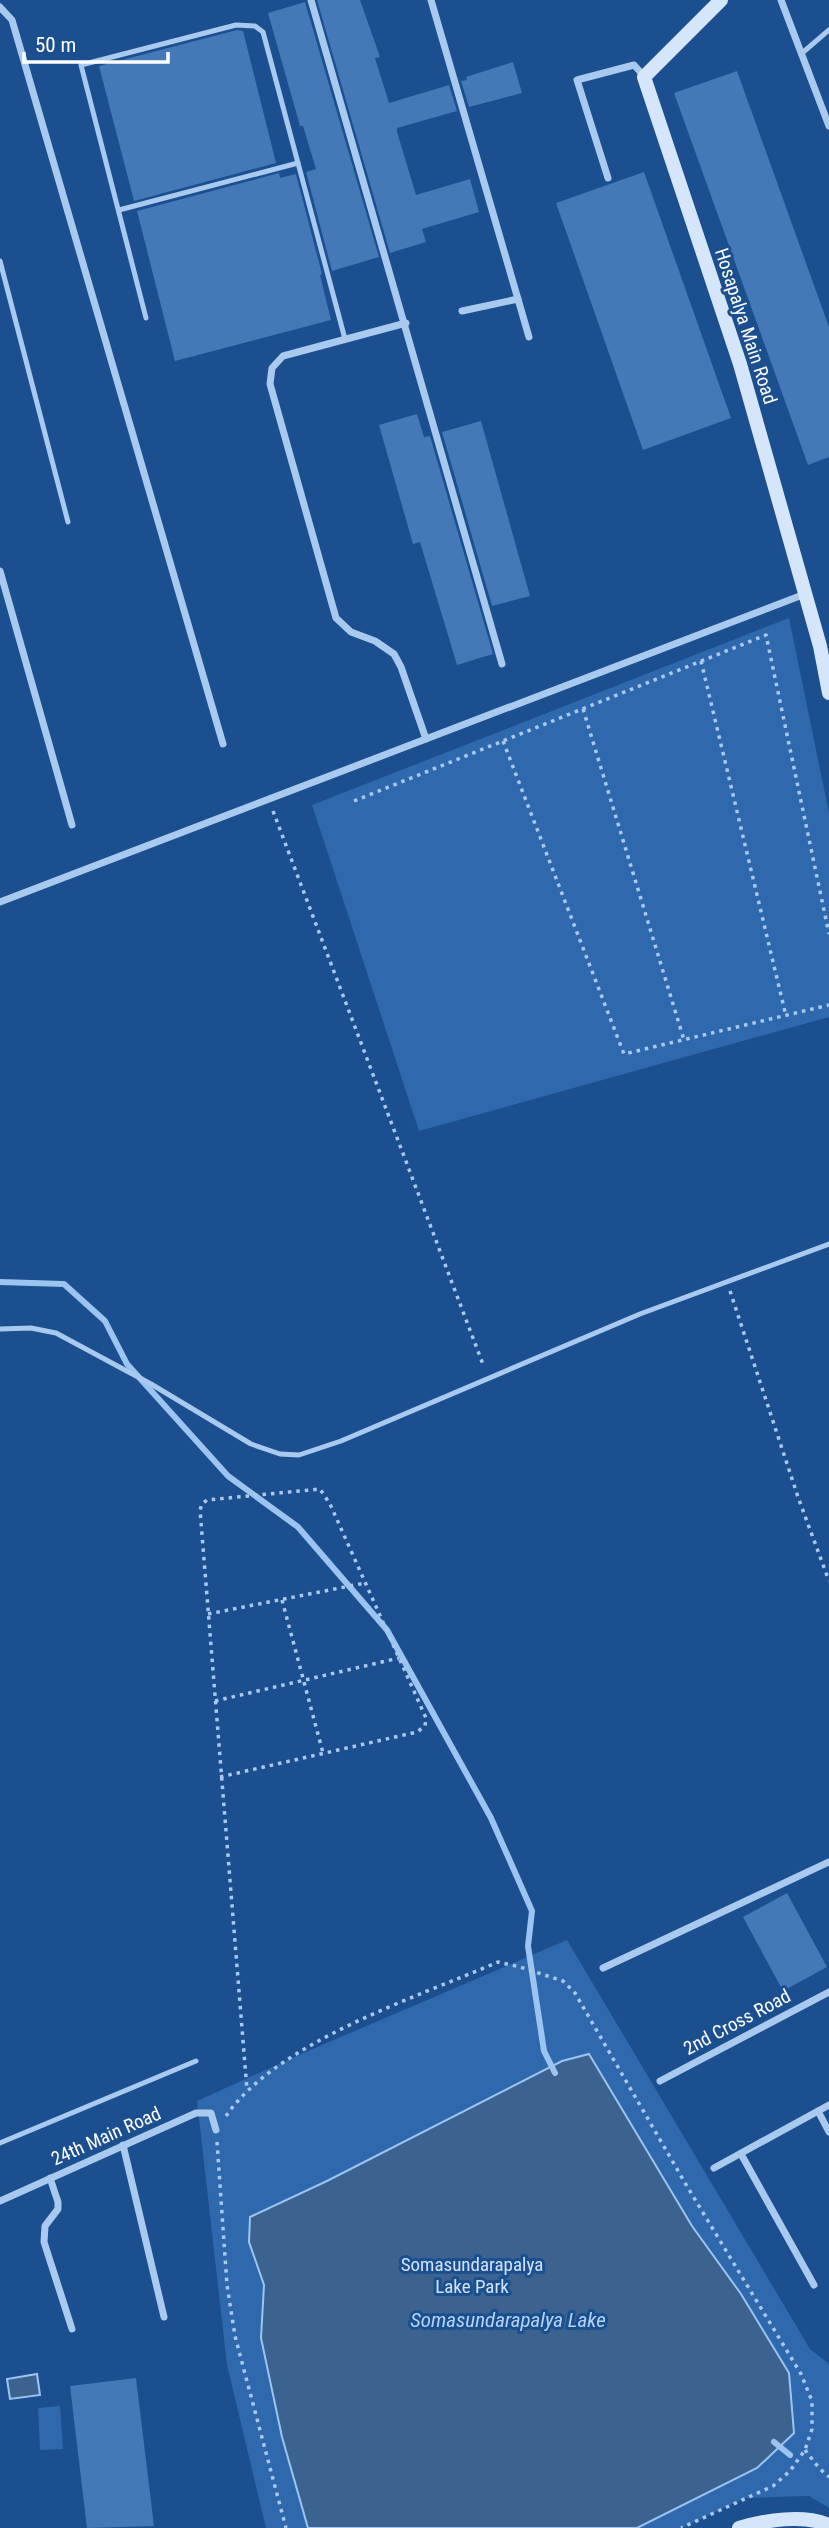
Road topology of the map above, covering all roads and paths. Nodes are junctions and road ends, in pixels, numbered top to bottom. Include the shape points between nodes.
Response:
1 (311, 0) edge
2 (431, 0) edge
3 (721, 0) edge
4 (781, 0) edge
5 (0, 7) edge
6 (829, 30) edge
7 (802, 54) junction
8 (645, 77) junction
9 (829, 126) edge
10 (298, 163) junction
11 (608, 178) dead end
12 (119, 210) junction
13 (0, 261) edge
14 (518, 299) junction
15 (462, 311) dead end
16 (146, 318) dead end
17 (406, 323) junction
18 (528, 337) dead end
19 (345, 339) junction
20 (68, 522) dead end
21 (0, 571) edge
22 (805, 594) junction
23 (701, 661) junction
24 (502, 664) dead end
25 (829, 689) edge
26 (583, 709) junction
27 (426, 739) junction
28 (503, 741) junction
29 (223, 744) dead end
30 (268, 800) junction
31 (354, 802) dead end
32 (72, 825) dead end
33 (0, 902) edge
34 (829, 934) edge
35 (829, 1005) edge
36 (786, 1016) junction
37 (684, 1040) junction
38 (829, 1244) edge
39 (726, 1282) junction
40 (0, 1329) edge
41 (489, 1379) junction
42 (829, 1581) edge
43 (365, 1583) junction
44 (282, 1600) junction
45 (208, 1614) junction
46 (399, 1658) junction
47 (303, 1680) junction
48 (215, 1701) junction
49 (323, 1754) junction
50 (220, 1777) junction
51 (829, 1862) edge
52 (603, 1968) dead end
53 (829, 1992) edge
54 (196, 2061) dead end
55 (660, 2081) dead end
56 (247, 2090) junction
57 (829, 2105) edge
58 (818, 2111) junction
59 (216, 2130) junction
60 (829, 2132) edge
61 (0, 2143) edge
62 (123, 2145) junction
63 (741, 2154) junction
64 (714, 2168) dead end
65 (50, 2178) junction
66 (0, 2201) edge
67 (814, 2285) dead end
68 (163, 2317) dead end
69 (72, 2329) dead end
70 (805, 2450) junction
71 (829, 2477) edge
72 (829, 2525) edge
73 (286, 2528) edge
74 (681, 2528) edge
75 (739, 2528) edge

1 - 17 street
2 - 14 street
3 - 8 street
4 - 7 street
5 - 29 street via 12,20
6 - 7 lane
7 - 9 street
8 - 11 street via 634,65 577,80
8 - 22 street, Hosapalya Main Road via 740,364
10 - 12 lane
10 - 12 lane via 263,32 255,26 236,25 81,65
10 - 19 lane
12 - 16 lane
13 - 20 lane
14 - 15 street
14 - 18 street
17 - 19 street
17 - 24 street
19 - 27 street via 283,356 272,368 270,384 336,618 351,632 394,654
21 - 32 street
22 - 25 street, Hosapalya Main Road
22 - 27 street
23 - 26 path
23 - 34 path via 766,635
23 - 36 path
26 - 28 path
26 - 37 path
27 - 30 street
28 - 31 path
28 - 37 path via 625,1054
30 - 33 street
30 - 41 path
35 - 36 path
36 - 37 path
38 - 39 lane
39 - 41 lane
39 - 42 path
40 - 41 lane via 56,1333 251,1444 280,1454 299,1455 341,1441
43 - 44 path
43 - 45 path via 320,1489 207,1500 202,1504
43 - 46 path
44 - 45 path
44 - 47 path
45 - 48 path
46 - 47 path
46 - 49 path via 426,1718 425,1726 417,1732
47 - 48 path
47 - 49 path
48 - 50 path
49 - 50 path
50 - 56 path
51 - 52 street
53 - 55 street, 2nd Cross Road
54 - 61 lane
56 - 59 path
56 - 70 path via 281,2063 346,2027 498,1962 564,1981 801,2374 812,2401 812,2428
57 - 58 street
58 - 60 street
58 - 63 street
59 - 62 street, 24th Main Road via 211,2113 196,2113
59 - 73 path via 235,2336
62 - 65 street, 24th Main Road
62 - 68 street
63 - 64 street
63 - 67 street
65 - 66 street, 24th Main Road
65 - 69 street via 58,2209 45,2226 44,2242
70 - 71 path
70 - 74 path via 773,2486
72 - 75 street via 788,2520

